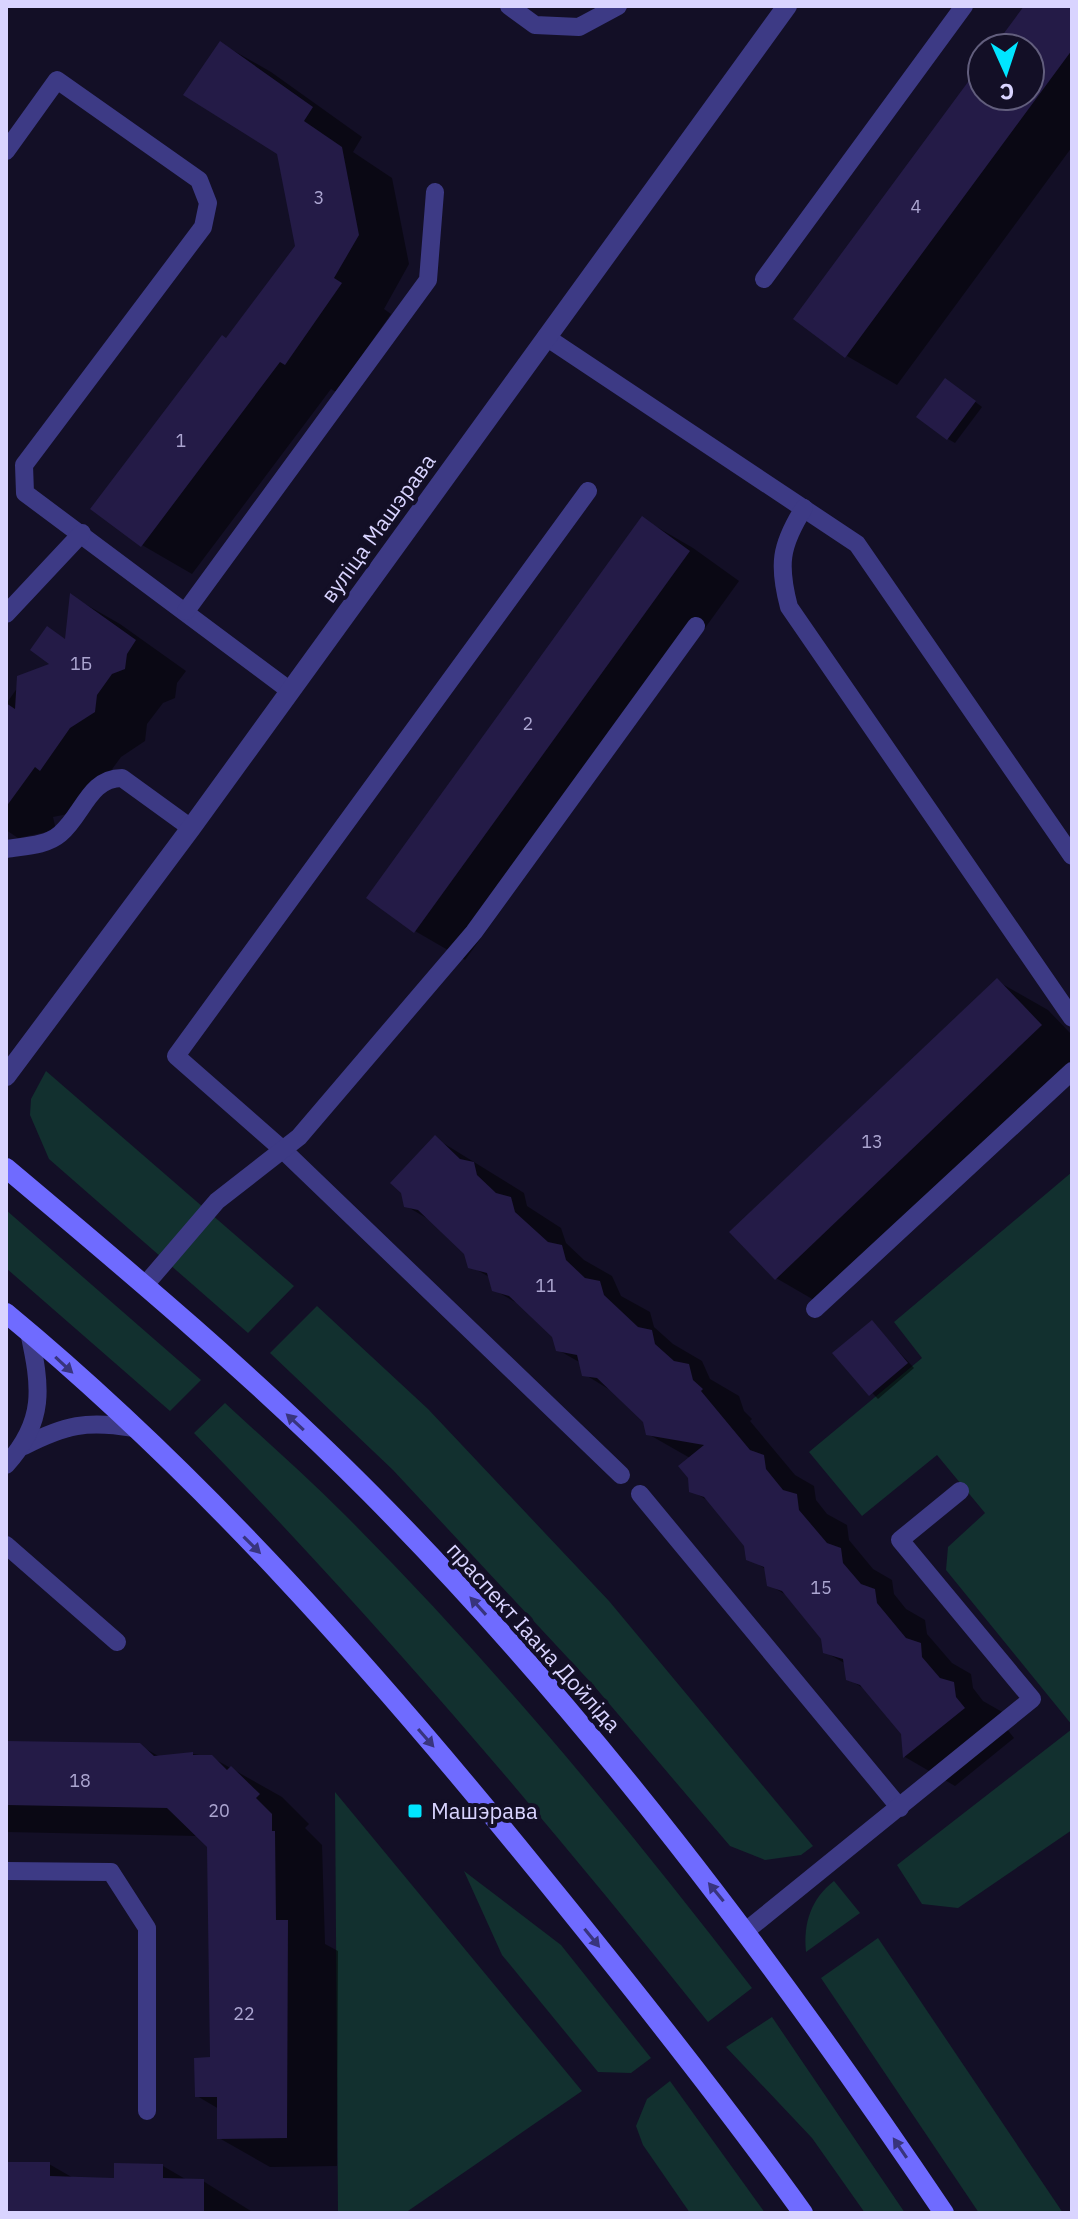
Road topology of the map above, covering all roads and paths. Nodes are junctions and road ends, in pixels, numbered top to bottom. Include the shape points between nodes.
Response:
1 (509, 6) edge
2 (618, 6) edge
3 (787, 6) edge
4 (964, 6) edge
5 (6, 151) edge
6 (435, 192) dead end
7 (764, 279) dead end
8 (546, 337) junction
9 (588, 491) dead end
10 (804, 508) junction
11 (82, 533) junction
12 (186, 611) junction
13 (6, 614) edge
14 (696, 626) dead end
15 (289, 690) junction
16 (191, 828) junction
17 (6, 849) edge
18 (1072, 856) edge
19 (1072, 1018) edge
20 (1072, 1071) edge
21 (6, 1076) edge
22 (283, 1150) junction
23 (6, 1168) edge
24 (145, 1285) junction
25 (815, 1309) dead end
26 (6, 1313) edge
27 (29, 1332) junction
28 (133, 1428) junction
29 (24, 1446) junction
30 (6, 1465) edge
31 (621, 1475) dead end
32 (960, 1491) dead end
33 (640, 1494) dead end
34 (6, 1545) edge
35 (117, 1642) dead end
36 (900, 1808) junction
37 (6, 1871) edge
38 (747, 1930) junction
39 (147, 2111) dead end
40 (803, 2213) edge
41 (944, 2213) edge

1 - 2 lane via 535,25 579,27
3 - 8 street, вуліца Машэрава
4 - 7 lane
5 - 11 lane via 57,80 199,180 208,203 203,227 24,465 25,493
6 - 12 lane via 428,280
8 - 10 lane
8 - 15 street, вуліца Машэрава
9 - 22 lane via 176,1056
10 - 18 lane via 857,544
10 - 19 lane via 787,535 780,572 789,607
11 - 12 lane
11 - 13 lane
12 - 15 lane
14 - 22 lane via 474,932
15 - 16 street, вуліца Машэрава
16 - 17 lane via 122,778 109,778 61,834 45,843
16 - 21 street, вуліца Машэрава
20 - 25 lane
22 - 24 lane via 217,1201
22 - 31 lane
23 - 24 main road, праспект Іаана Дойліда
38 -> 24 main road, праспект Іаана Дойліда via 570,1709 470,1598 369,1492
26 - 27 main road
27 -> 28 main road
27 - 29 lane via 40,1395
28 - 29 lane via 75,1424
28 -> 40 main road via 284,1576 461,1777 687,2055
29 - 30 lane
32 - 36 lane via 900,1540 1032,1699
33 - 36 lane
34 - 35 lane
36 - 38 lane
37 - 39 lane via 111,1872 147,1928
41 -> 38 main road, праспект Іаана Дойліда

